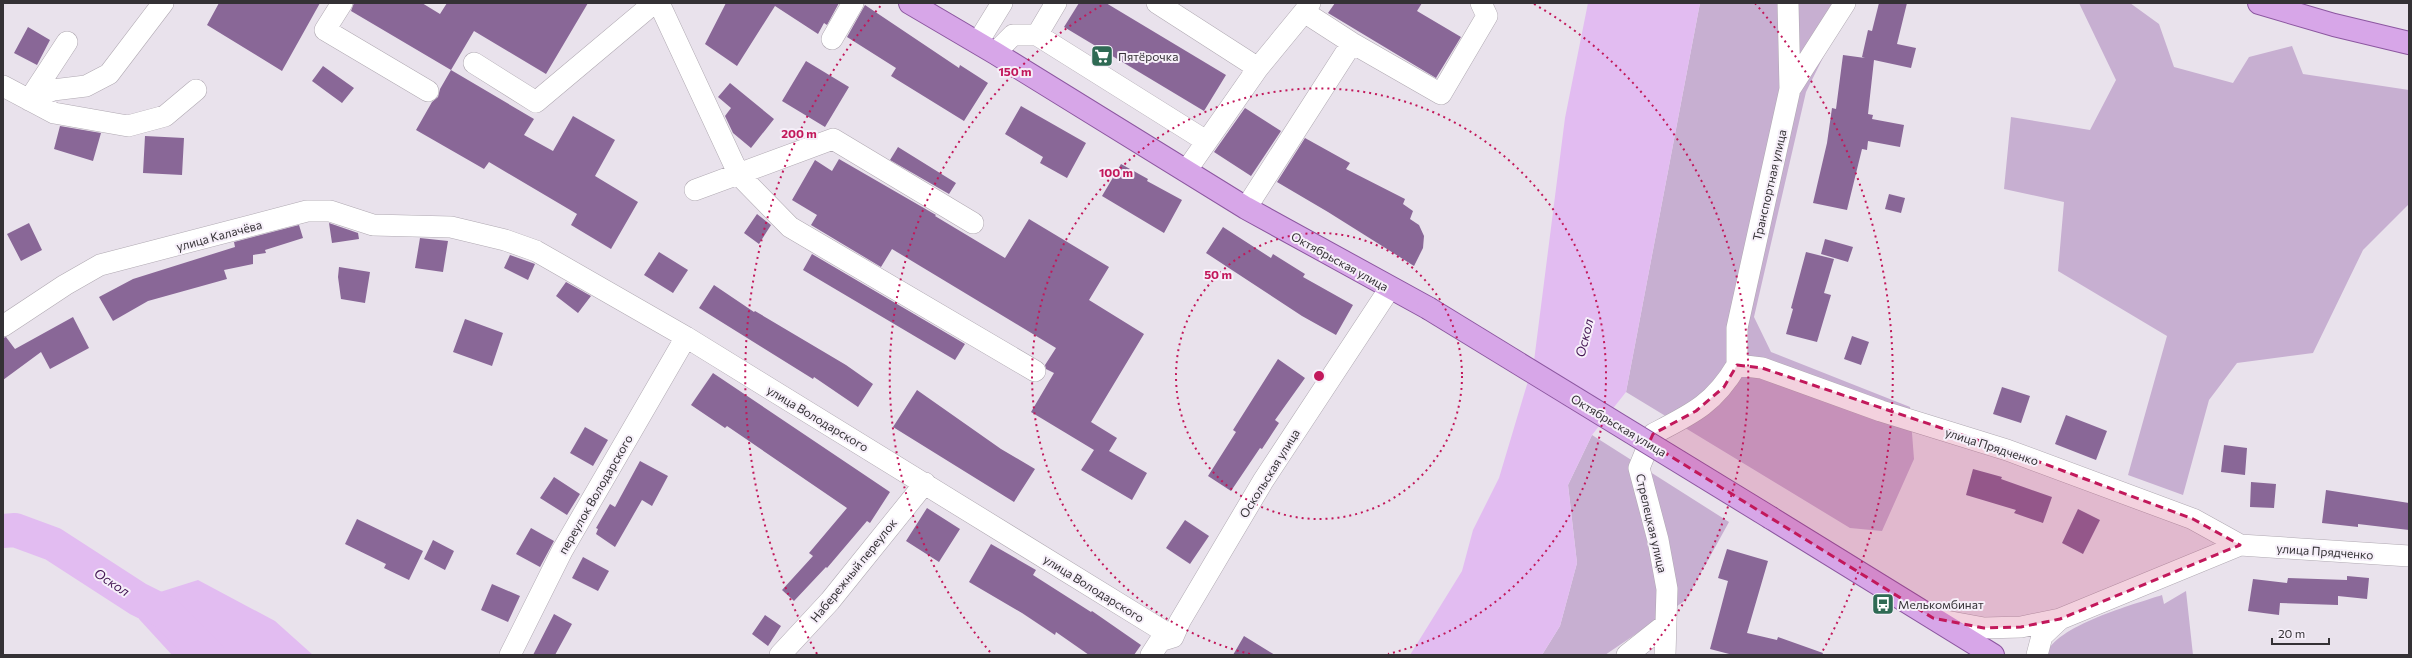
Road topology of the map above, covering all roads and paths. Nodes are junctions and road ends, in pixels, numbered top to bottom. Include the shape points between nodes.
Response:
1 (163, 3) edge
2 (342, 3) edge
3 (654, 3) edge
4 (659, 3) edge
5 (853, 3) edge
6 (910, 3) edge
7 (1002, 3) edge
8 (1056, 3) edge
9 (1157, 3) edge
10 (1481, 3) edge
11 (1788, 3) edge
12 (1845, 3) edge
13 (2260, 3) edge
14 (1307, 8) edge
15 (1037, 35) junction
16 (832, 39) dead end
17 (67, 42) dead end
18 (2409, 42) edge
19 (1352, 43) junction
20 (986, 47) junction
21 (474, 63) dead end
22 (1258, 68) junction
23 (3, 86) edge
24 (1790, 89) junction
25 (196, 90) dead end
26 (428, 91) dead end
27 (29, 100) junction
28 (1206, 141) junction
29 (1186, 171) junction
30 (739, 175) junction
31 (695, 190) dead end
32 (1246, 208) junction
33 (973, 223) dead end
34 (451, 227) joint
35 (1390, 288) junction
36 (3, 326) edge
37 (686, 337) junction
38 (1737, 365) junction
39 (1035, 371) dead end
40 (925, 483) junction
41 (1771, 518) joint
42 (2240, 545) junction
43 (2409, 556) edge
44 (1933, 618) junction
45 (2060, 619) junction
46 (1665, 626) junction
47 (1173, 637) junction
48 (510, 655) edge
49 (780, 655) edge
50 (1151, 655) edge
51 (1627, 655) edge
52 (1665, 655) edge
53 (1993, 655) edge
54 (2037, 655) edge

1 - 27 street via 109,74 86,86 53,90
2 - 26 street via 325,30
3 - 21 street via 536,102
4 - 30 street
5 - 16 street
6 - 20 main road, Октябрьская улица
7 - 20 street
8 - 15 street
9 - 22 street
10 - 19 street via 1487,16 1441,94
11 - 24 street, Транспортная улица
12 - 24 street
13 - 18 main road via 2334,25
14 - 19 street
14 - 22 street
15 - 20 street via 1013,35
15 - 28 street
17 - 27 street
19 - 32 street
20 - 29 main road, Октябрьская улица
22 - 28 street
23 - 27 street
24 - 38 street, Транспортная улица via 1737,328
25 - 27 street via 165,116 128,126 54,113
28 - 29 street
29 - 32 main road, Октябрьская улица
30 - 31 street
30 - 33 street via 833,139
30 - 39 street via 790,227
32 - 35 main road, Октябрьская улица
34 - 36 street, улица Калачёва via 374,225 330,212 307,211 217,237 100,265
34 - 37 street, улица Володарского via 505,240 536,252
35 - 41 main road, Октябрьская улица, bridge via 1428,308
35 - 47 street, Оскольская улица via 1263,481
37 - 40 street, улица Володарского
37 - 48 street, переулок Володарского via 562,551
38 - 42 street, улица Прядченко via 1762,368 1882,411 2007,450 2193,519
38 - 46 street, Стрелецкая улица via 1724,387 1696,411 1653,434 1639,468 1658,540 1665,582
40 - 47 street, улица Володарского
40 - 49 street, Набережный переулок via 830,602
41 - 44 main road, улица Прядченко
42 - 43 street, улица Прядченко
42 - 45 street, улица Прядченко
44 - 45 street, улица Прядченко via 1984,628 2021,627
44 - 53 main road, улица Прядченко
45 - 54 street, улица Прядченко via 2042,636
46 - 51 street
46 - 52 street, Стрелецкая улица
47 - 50 street via 1160,641

